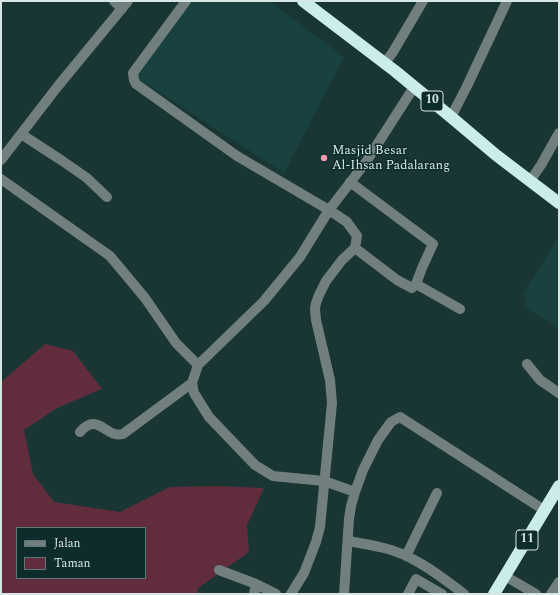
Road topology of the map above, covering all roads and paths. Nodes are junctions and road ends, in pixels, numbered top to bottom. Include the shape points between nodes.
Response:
1 (114, 1) edge
2 (186, 1) edge
3 (423, 1) edge
4 (507, 1) edge
5 (310, 3) edge
6 (125, 5) edge
7 (384, 64) junction
8 (414, 87) junction
9 (451, 117) junction
10 (559, 133) edge
11 (21, 134) junction
12 (1, 160) edge
13 (1, 179) edge
14 (530, 181) junction
15 (350, 182) junction
16 (107, 198) dead end
17 (559, 203) edge
18 (329, 210) junction
19 (355, 248) junction
20 (416, 284) junction
21 (460, 309) dead end
22 (527, 364) dead end
23 (198, 365) junction
24 (192, 383) junction
25 (559, 393) edge
26 (80, 432) dead end
27 (324, 481) junction
28 (559, 486) edge
29 (355, 492) junction
30 (437, 493) dead end
31 (544, 510) junction
32 (348, 541) junction
33 (406, 556) junction
34 (219, 570) dead end
35 (505, 576) junction
36 (559, 582) edge
37 (256, 584) junction
38 (254, 594) edge
39 (276, 594) edge
40 (291, 594) edge
41 (344, 594) edge
42 (408, 594) edge
43 (442, 594) edge
44 (464, 594) edge
45 (494, 594) edge
46 (536, 594) edge
47 (551, 594) edge

1 - 6 street
2 - 18 street via 133,73 136,84 237,156
3 - 7 street
4 - 9 street
5 - 7 highway, 10
6 - 11 street
7 - 8 highway, 10
8 - 9 highway, 10
8 - 15 street via 366,162
9 - 14 highway, 10
10 - 14 street
11 - 12 street
11 - 16 street via 87,178
13 - 23 street via 110,256 146,298 176,343
14 - 17 highway, 10
15 - 18 street
15 - 20 street via 433,244
18 - 19 street via 354,230 357,236
18 - 23 street via 300,257 264,301
19 - 20 street via 397,280 412,288
19 - 27 street via 326,281 315,309 330,380 332,403
20 - 21 street
22 - 25 street via 540,380
23 - 24 street
24 - 26 street via 123,434 114,434 104,427 91,424
24 - 27 street via 194,393 209,416 254,465 273,476
27 - 29 street
27 - 40 street via 322,521 316,542 304,573
28 - 31 highway, 11
29 - 31 street via 378,440 391,422 400,417
29 - 32 street via 349,519
30 - 33 street
31 - 35 highway, 11
32 - 33 street via 385,548
32 - 41 street
33 - 44 street
34 - 37 street
35 - 45 highway, 11
35 - 46 street
36 - 47 street
37 - 38 street
37 - 39 street
42 - 43 street via 416,579

